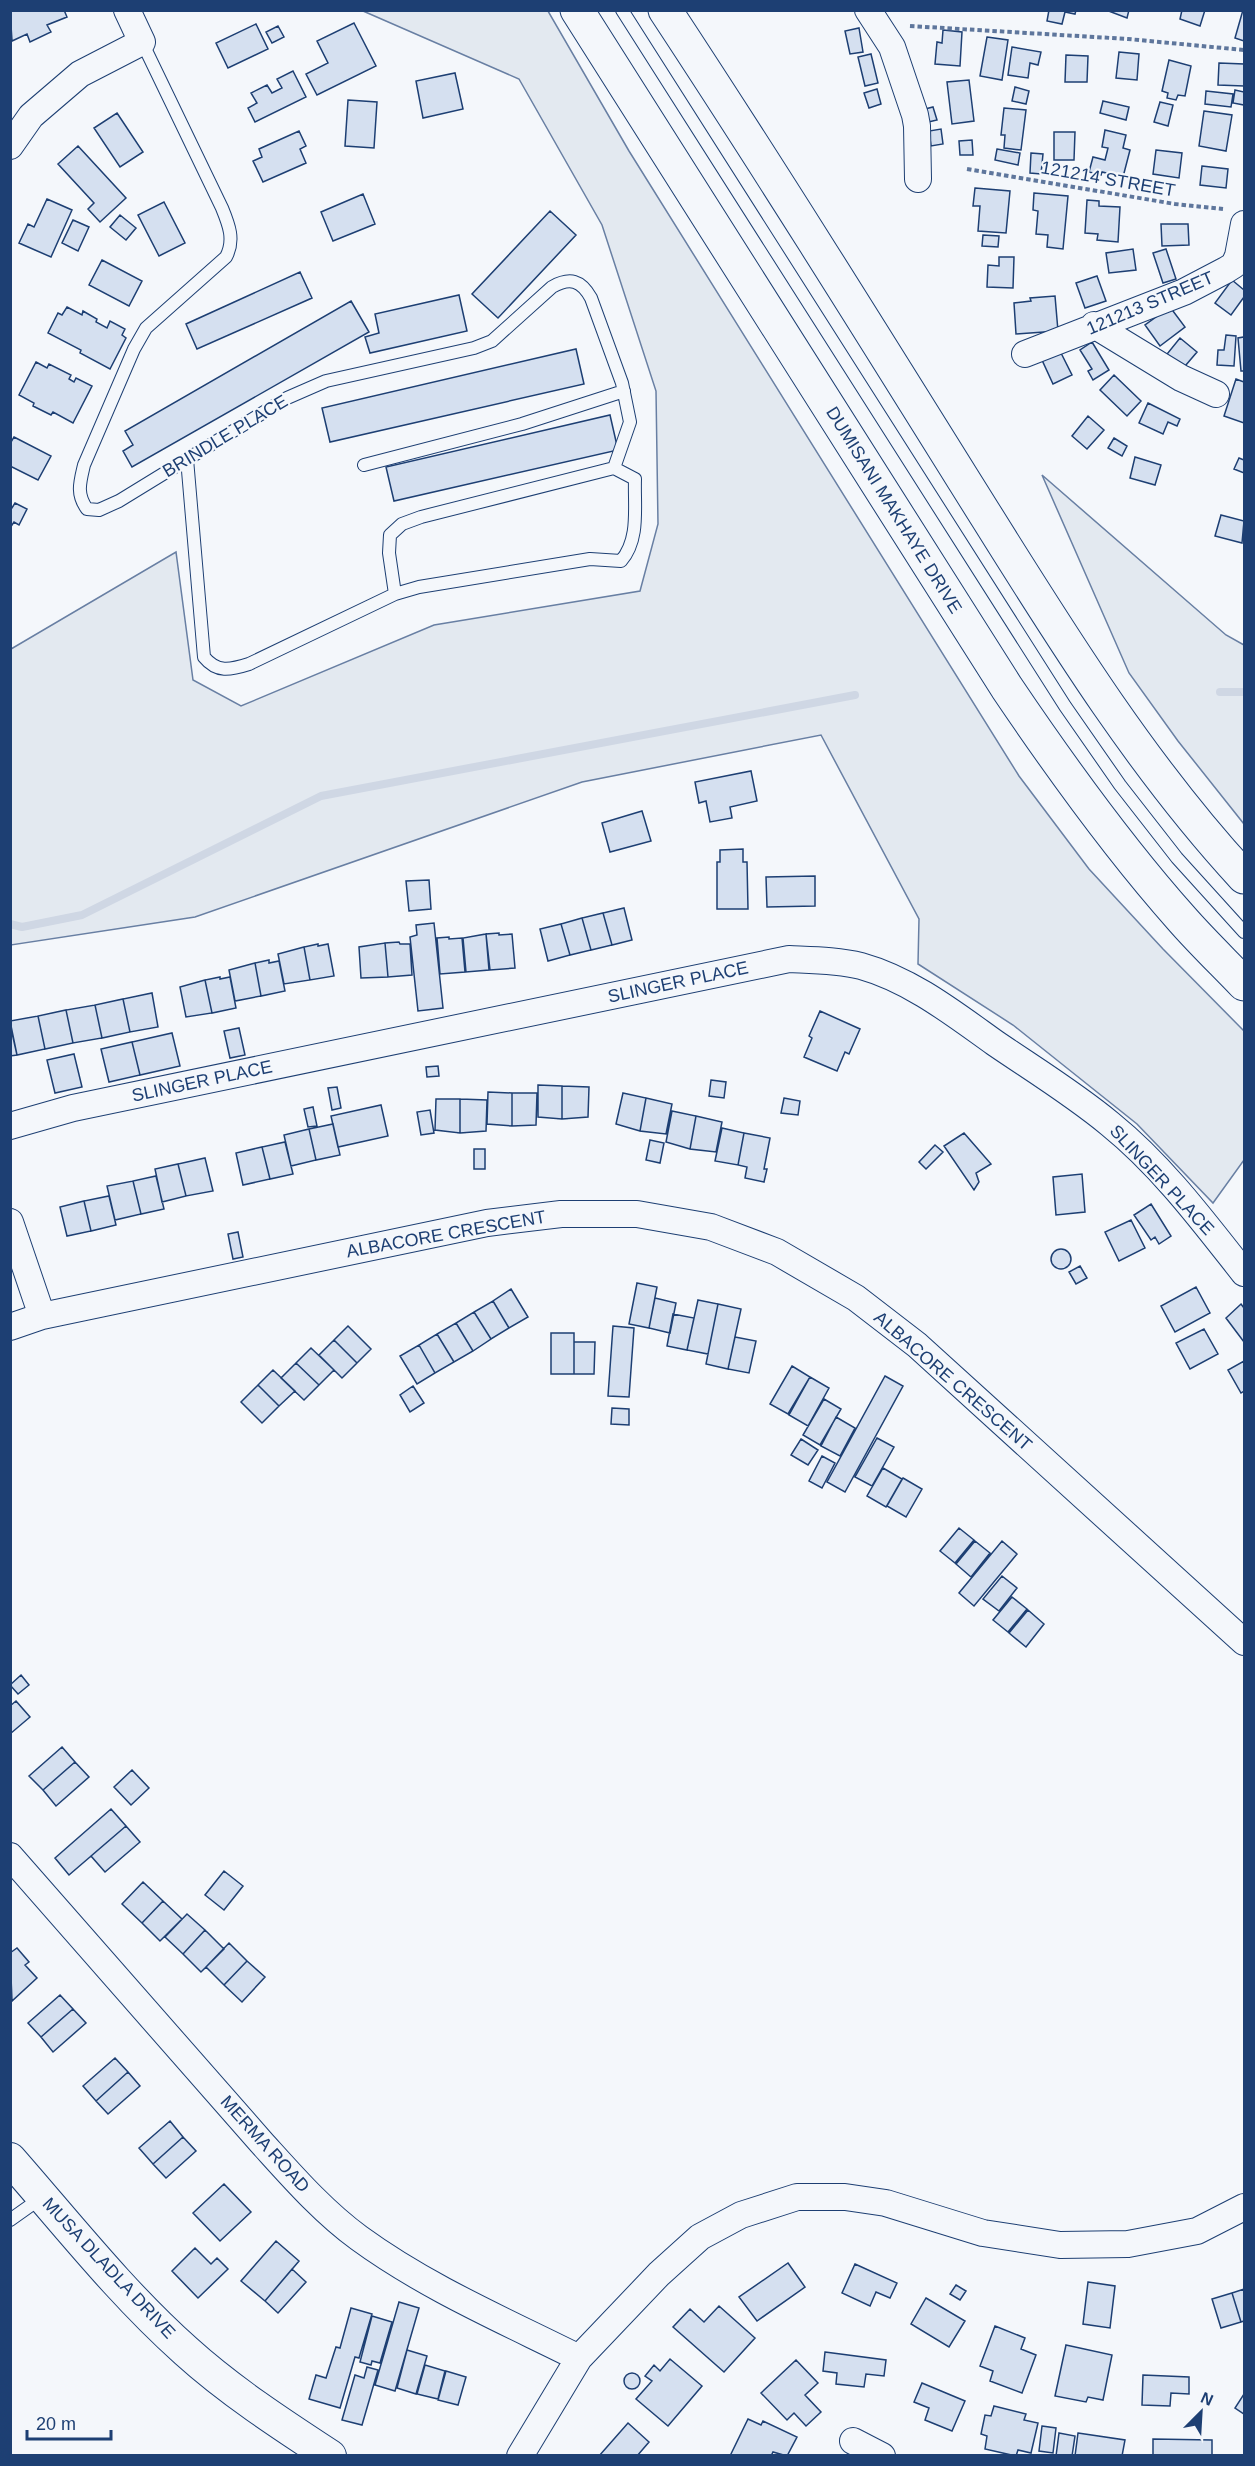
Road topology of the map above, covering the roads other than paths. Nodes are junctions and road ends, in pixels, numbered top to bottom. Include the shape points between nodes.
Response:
1 (127, 10) edge
2 (577, 10) edge
3 (622, 10) edge
4 (665, 10) edge
5 (868, 10) edge
6 (142, 42) junction
7 (10, 146) edge
8 (918, 179) dead end
9 (1235, 217) edge
10 (1241, 260) edge
11 (1094, 326) junction
12 (1025, 354) dead end
13 (624, 391) junction
14 (1216, 394) dead end
15 (186, 459) junction
16 (364, 465) dead end
17 (614, 468) junction
18 (395, 594) junction
19 (1245, 876) edge
20 (1245, 932) edge
21 (1245, 984) edge
22 (10, 1126) edge
23 (10, 1222) edge
24 (1245, 1273) edge
25 (42, 1316) junction
26 (10, 1327) edge
27 (1245, 1642) edge
28 (10, 1856) edge
29 (10, 2159) edge
30 (43, 2197) junction
31 (1245, 2207) edge
32 (10, 2220) edge
33 (579, 2358) junction
34 (853, 2441) dead end
35 (330, 2456) edge
36 (520, 2456) edge
37 (882, 2456) edge

1 - 6 street, BRINDLE PLACE
2 - 21 main road, DUMISANI MAKHAYE DRIVE via 1057,761 1145,876
3 - 20 lane via 1065,706 1178,858
4 - 19 main road via 1055,627 1189,812
5 - 8 street via 892,47 915,115
6 - 7 street via 80,74 31,116
6 - 15 lane, BRINDLE PLACE via 230,226 232,246 226,257 146,328 84,465 79,499 87,509 99,510
9 - 10 street, 121213 STREET
10 - 11 street, 121213 STREET via 1184,292
11 - 12 street, 121213 STREET
11 - 14 street via 1181,378
13 - 15 lane, BRINDLE PLACE via 585,287 578,282 562,281 492,341 309,387
13 - 16 lane via 522,424
13 - 17 lane, BRINDLE PLACE via 630,422
15 - 18 lane via 204,657 218,669 249,664
17 - 18 lane via 402,524 390,535
17 - 18 lane via 635,479 632,543 621,561 590,559
22 - 24 street, SLINGER PLACE via 73,1108 789,959 826,961 860,966 912,987 1110,1124 1192,1207
23 - 25 street
25 - 26 street, ALBACORE CRESCENT
25 - 27 street, ALBACORE CRESCENT via 487,1223 561,1214 637,1214 711,1227 777,1252 856,1298 917,1345
28 - 33 street, MERMA ROAD via 261,2142 357,2237 405,2269
29 - 30 street, MUSA DLADLA DRIVE
30 - 32 lane
30 - 35 street, MUSA DLADLA DRIVE via 118,2283 187,2352 278,2422
31 - 33 street via 1197,2231 1128,2244 1060,2245 983,2233 886,2203 845,2197 797,2197 741,2215 700,2236
33 - 36 street
34 - 37 street

